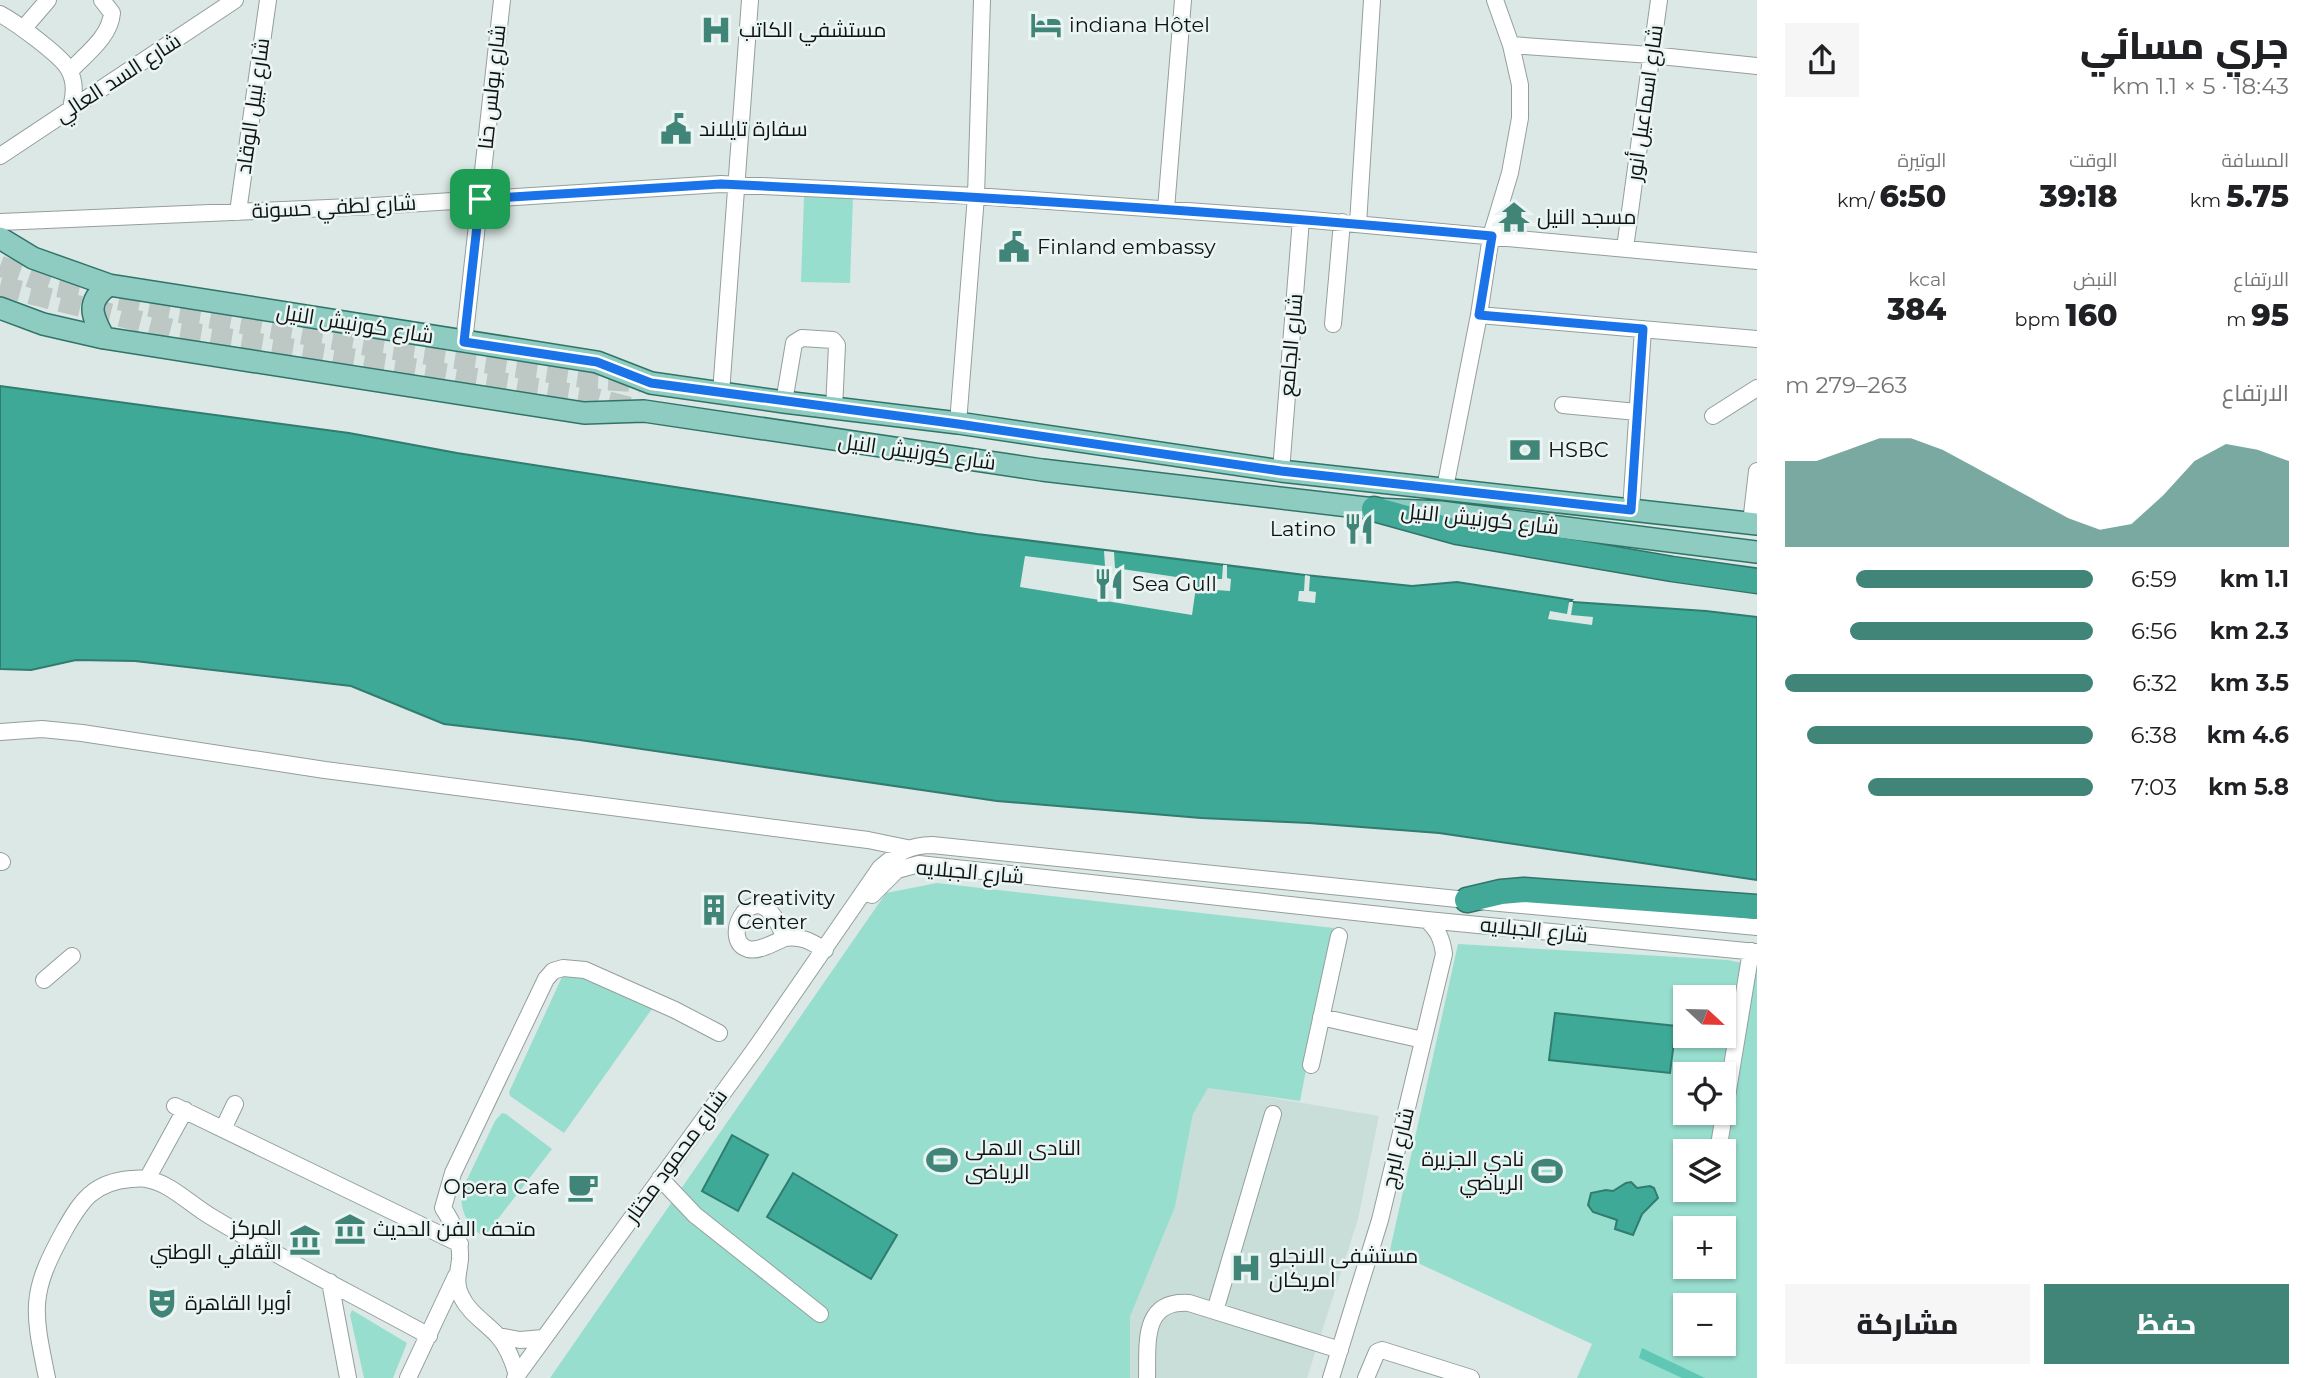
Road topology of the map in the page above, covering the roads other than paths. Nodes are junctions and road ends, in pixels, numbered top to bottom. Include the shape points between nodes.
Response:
1 (48, 0) edge
2 (102, 0) edge
3 (235, 0) edge
4 (268, 0) edge
5 (502, 0) edge
6 (750, 0) edge
7 (982, 0) edge
8 (1183, 0) edge
9 (1372, 0) edge
10 (1495, 0) edge
11 (1659, 0) edge
12 (0, 14) edge
13 (23, 29) junction
14 (1511, 46) junction
15 (1651, 55) junction
16 (1757, 66) edge
17 (70, 71) junction
18 (71, 108) junction
19 (0, 156) edge
20 (736, 184) junction
21 (976, 196) junction
22 (480, 199) junction
23 (1166, 209) junction
24 (238, 212) junction
25 (1301, 219) junction
26 (0, 222) edge
27 (1350, 223) junction
28 (1492, 236) junction
29 (0, 238) edge
30 (1625, 248) junction
31 (1757, 261) edge
32 (108, 285) junction
33 (0, 308) edge
34 (1479, 315) junction
35 (1333, 324) dead end
36 (1643, 329) junction
37 (104, 338) junction
38 (1757, 339) edge
39 (464, 342) junction
40 (1757, 388) edge
41 (721, 393) junction
42 (784, 402) junction
43 (1563, 405) dead end
44 (834, 409) junction
45 (1637, 412) junction
46 (1713, 416) dead end
47 (958, 424) junction
48 (1281, 471) junction
49 (1757, 471) edge
50 (1445, 488) junction
51 (1374, 509) junction
52 (1631, 510) junction
53 (1754, 524) edge
54 (1757, 552) edge
55 (1757, 581) edge
56 (0, 732) edge
57 (907, 848) junction
58 (1467, 900) junction
59 (1757, 907) edge
60 (1427, 920) junction
61 (1757, 927) edge
62 (837, 933) junction
63 (1339, 936) dead end
64 (785, 938) dead end
65 (825, 950) junction
66 (1754, 952) edge
67 (72, 956) dead end
68 (44, 980) dead end
69 (1321, 1017) junction
70 (719, 1033) dead end
71 (1423, 1040) junction
72 (1311, 1065) dead end
73 (235, 1104) dead end
74 (1273, 1114) dead end
75 (223, 1129) junction
76 (1720, 1139) edge
77 (147, 1178) junction
78 (660, 1178) junction
79 (460, 1244) junction
80 (456, 1276) junction
81 (330, 1282) junction
82 (1215, 1311) junction
83 (820, 1314) dead end
84 (429, 1336) junction
85 (498, 1336) junction
86 (543, 1338) junction
87 (1340, 1350) junction
88 (516, 1376) edge
89 (47, 1378) edge
90 (348, 1378) edge
91 (408, 1378) edge
92 (1147, 1378) edge
93 (1331, 1378) edge
94 (1366, 1378) edge
95 (1471, 1378) edge

1 - 13 street
2 - 17 street via 112,13 111,24
3 - 18 street, شارع السد العالي
4 - 24 street, شارع نبيل الوقاد
5 - 22 street, شارع بولس حنا
6 - 20 street
7 - 21 street
8 - 23 street
9 - 27 street
10 - 14 street
11 - 15 street, شارع اسماعيل أنور
12 - 13 street
13 - 17 street
14 - 15 street
14 - 28 street via 1520,85 1520,118
15 - 16 street
15 - 30 street, شارع اسماعيل أنور
17 - 18 street via 74,83
18 - 19 street, شارع السد العالي
20 - 21 street, شارع لطفي حسونة
20 - 22 street, شارع لطفي حسونة
20 - 41 street
21 - 23 street, شارع لطفي حسونة
21 - 47 street
22 - 24 street, شارع لطفي حسونة
22 - 39 street, شارع بولس حنا
23 - 25 street, شارع لطفي حسونة
24 - 26 street, شارع لطفي حسونة
25 - 27 street, شارع لطفي حسونة
25 - 48 street, شارع الجامع
27 - 28 street, شارع لطفي حسونة
27 - 35 street
28 - 30 street, شارع لطفي حسونة
28 - 34 street
29 - 32 main road, شارع كورنيش النيل via 33,258
30 - 31 street, شارع لطفي حسونة
32 - 37 main road via 99,292 92,313
32 - 39 main road, شارع كورنيش النيل
33 - 37 main road, شارع كورنيش النيل
34 - 36 street
34 - 50 street
36 - 38 street
36 - 45 street
37 - 51 main road, شارع كورنيش النيل via 584,413 645,411 1042,470
39 - 41 main road, شارع كورنيش النيل via 597,362 651,383
40 - 46 street
41 - 42 main road, شارع كورنيش النيل
42 - 44 main road, شارع كورنيش النيل
42 - 44 street via 794,343 802,338 833,340 837,345
43 - 45 street
44 - 47 main road, شارع كورنيش النيل
45 - 52 street
47 - 48 main road, شارع كورنيش النيل
48 - 50 main road, شارع كورنيش النيل
49 - 53 street
50 - 52 main road, شارع كورنيش النيل
51 - 54 main road, شارع كورنيش النيل via 1440,512
51 - 55 highway via 1457,532
52 - 53 main road, شارع كورنيش النيل
56 - 57 street via 42,729 82,733
57 - 58 street, شارع الجبلايه via 932,845
57 - 62 street, شارع الجبلايه via 880,868
58 - 59 highway via 1524,890
58 - 61 street, شارع الجبلايه
60 - 62 street, شارع الجبلايه via 919,864 897,870
60 - 66 street, شارع الجبلايه
60 - 71 street, شارع البرج via 1442,941 1444,954
62 - 65 street, شارع محمود مختار
63 - 69 street
64 - 65 street via 799,936
65 - 78 street, شارع محمود مختار
66 - 76 street
67 - 68 street
69 - 71 street
69 - 72 street
70 - 79 street via 585,970 553,971 453,1173 443,1208
71 - 87 street, شارع البرج via 1380,1220
73 - 75 street
74 - 82 street
75 - 77 street via 180,1108
75 - 79 street
77 - 81 street
77 - 89 street via 96,1188 79,1206 48,1260 36,1302
78 - 83 street via 695,1215
78 - 86 street, شارع محمود مختار
79 - 80 street
80 - 84 street
80 - 85 street via 467,1308
81 - 84 street
81 - 90 street
82 - 87 street
82 - 92 street via 1182,1302 1162,1308 1149,1332
84 - 91 street
85 - 86 street
85 - 88 street via 510,1354
86 - 88 street, شارع محمود مختار
87 - 93 street, شارع البرج
94 - 95 street via 1382,1350

